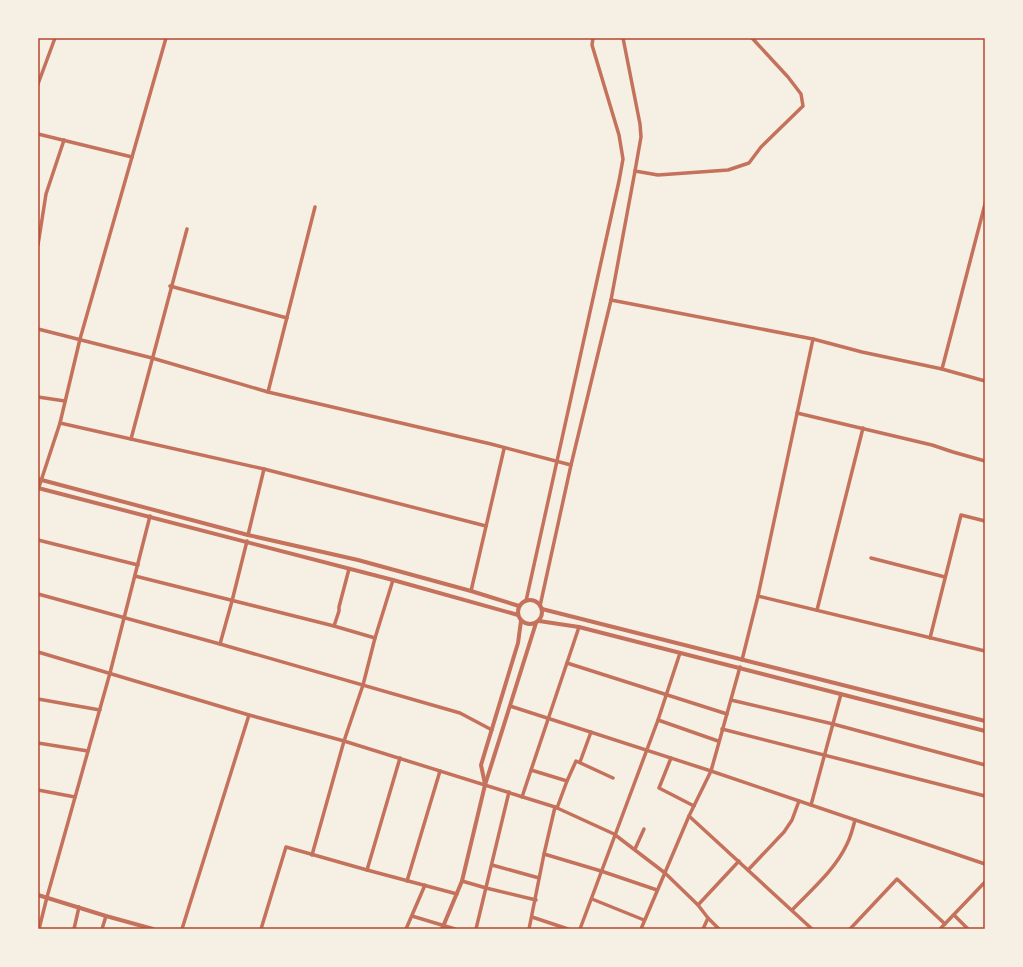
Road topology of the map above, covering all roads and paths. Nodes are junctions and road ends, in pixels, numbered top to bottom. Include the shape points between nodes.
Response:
1 (56, 38) edge
2 (166, 38) edge
3 (593, 38) edge
4 (623, 38) edge
5 (752, 38) edge
6 (40, 72) edge
7 (38, 84) edge
8 (38, 134) edge
9 (64, 140) junction
10 (132, 157) junction
11 (636, 171) junction
12 (985, 204) edge
13 (315, 207) dead end
14 (984, 211) edge
15 (187, 229) dead end
16 (38, 245) edge
17 (170, 286) junction
18 (611, 300) junction
19 (287, 318) junction
20 (38, 329) edge
21 (80, 339) junction
22 (813, 339) junction
23 (152, 358) junction
24 (942, 369) junction
25 (985, 380) edge
26 (268, 392) junction
27 (38, 397) edge
28 (65, 401) junction
29 (797, 413) junction
30 (60, 423) junction
31 (863, 428) junction
32 (131, 439) junction
33 (504, 449) junction
34 (985, 460) edge
35 (558, 462) junction
36 (571, 465) junction
37 (264, 469) junction
38 (40, 479) edge
39 (38, 489) edge
40 (150, 516) junction
41 (985, 521) edge
42 (486, 526) junction
43 (248, 535) junction
44 (38, 540) edge
45 (247, 541) junction
46 (871, 558) dead end
47 (138, 565) junction
48 (349, 569) junction
49 (135, 576) junction
50 (946, 577) junction
51 (393, 580) junction
52 (471, 591) junction
53 (38, 594) edge
54 (758, 596) junction
55 (232, 601) junction
56 (526, 601) junction
57 (519, 606) junction
58 (541, 608) junction
59 (817, 610) junction
60 (518, 615) junction
61 (124, 618) junction
62 (521, 622) junction
63 (537, 622) junction
64 (334, 626) junction
65 (579, 627) junction
66 (375, 638) junction
67 (930, 638) junction
68 (220, 644) junction
69 (985, 651) edge
70 (38, 652) edge
71 (680, 653) junction
72 (742, 660) junction
73 (567, 664) junction
74 (740, 667) junction
75 (110, 673) junction
76 (363, 685) junction
77 (841, 694) junction
78 (666, 695) junction
79 (38, 699) edge
80 (731, 700) junction
81 (510, 706) junction
82 (100, 710) junction
83 (726, 714) junction
84 (248, 715) junction
85 (548, 719) junction
86 (658, 720) junction
87 (985, 721) edge
88 (833, 724) junction
89 (722, 729) junction
90 (492, 730) junction
91 (985, 730) edge
92 (591, 732) junction
93 (344, 741) junction
94 (718, 741) junction
95 (38, 743) edge
96 (647, 750) junction
97 (88, 751) junction
98 (826, 755) junction
99 (400, 758) junction
100 (671, 758) junction
101 (580, 762) junction
102 (985, 765) edge
103 (531, 770) junction
104 (440, 771) junction
105 (711, 771) junction
106 (613, 778) dead end
107 (566, 781) junction
108 (485, 785) junction
109 (38, 790) edge
110 (509, 792) junction
111 (985, 796) edge
112 (75, 797) junction
113 (522, 797) junction
114 (799, 801) junction
115 (811, 805) junction
116 (694, 806) junction
117 (556, 807) junction
118 (689, 816) junction
119 (855, 820) junction
120 (644, 829) dead end
121 (614, 834) junction
122 (635, 849) junction
123 (544, 854) junction
124 (312, 855) junction
125 (739, 861) junction
126 (985, 864) edge
127 (492, 865) junction
128 (367, 870) junction
129 (748, 870) junction
130 (601, 871) junction
131 (665, 872) junction
132 (539, 878) junction
133 (407, 881) junction
134 (462, 881) junction
135 (985, 882) edge
136 (425, 885) junction
137 (486, 888) junction
138 (657, 890) junction
139 (457, 894) junction
140 (38, 895) edge
141 (46, 897) junction
142 (592, 899) junction
143 (536, 900) junction
144 (698, 905) junction
145 (79, 907) junction
146 (792, 910) junction
147 (954, 915) junction
148 (106, 916) junction
149 (412, 916) junction
150 (532, 917) junction
151 (708, 918) junction
152 (644, 920) junction
153 (945, 924) junction
154 (442, 927) edge
155 (39, 929) edge
156 (74, 929) edge
157 (102, 929) edge
158 (153, 929) edge
159 (182, 929) edge
160 (261, 929) edge
161 (406, 929) edge
162 (454, 929) edge
163 (476, 929) edge
164 (529, 929) edge
165 (568, 929) edge
166 (580, 929) edge
167 (641, 929) edge
168 (703, 929) edge
169 (719, 929) edge
170 (812, 929) edge
171 (850, 929) edge
172 (940, 929) edge
173 (968, 929) edge

1 - 6 street
2 - 10 street
3 - 35 street via 592,45 619,135 623,159
4 - 11 street via 640,124 641,137
5 - 11 street via 801,94 803,106 749,162 738,167 658,175
6 - 7 street
8 - 9 street
9 - 10 street
9 - 16 street via 46,194
10 - 21 street
11 - 18 street
12 - 14 street
13 - 19 street
14 - 24 street
15 - 17 street
17 - 19 street
17 - 23 street
18 - 22 street
18 - 36 street
19 - 26 street
20 - 21 street
21 - 23 street
21 - 28 street
22 - 24 street
22 - 29 street
23 - 26 street
23 - 32 street
24 - 25 street
26 - 33 street
27 - 28 street
28 - 30 street
29 - 31 street
29 - 54 street
30 - 32 street
30 - 38 street
31 - 34 street
31 - 59 street
32 - 37 street
33 - 35 street
33 - 42 street
35 - 36 street
35 - 56 street
36 - 58 street
37 - 42 street
37 - 43 street
38 - 39 street
38 - 43 street
39 - 40 street
40 - 45 street
40 - 47 street
41 - 50 street via 962,515
42 - 52 street
43 - 52 street via 358,560
44 - 47 street
45 - 48 street
45 - 55 street
46 - 50 street
47 - 49 street
48 - 51 street
48 - 64 street
49 - 55 street
49 - 61 street
50 - 67 street
51 - 60 street
51 - 66 street
52 - 57 street
53 - 61 street
54 - 59 street
54 - 72 street
55 - 64 street
55 - 68 street
56 - 57 street
56 - 58 street via 534,601
57 - 60 street
58 - 63 street via 542,613
58 - 72 street
59 - 67 street
60 - 62 street
61 - 68 street
61 - 75 street
62 - 63 street via 528,625
62 - 90 street via 518,643
63 - 65 street
63 - 81 street
64 - 66 street
65 - 71 street
65 - 73 street
66 - 76 street
67 - 69 street
68 - 76 street
70 - 75 street
71 - 74 street
71 - 78 street
72 - 87 street
73 - 78 street
73 - 85 street
74 - 77 street
74 - 80 street
75 - 82 street
75 - 84 street
76 - 90 street via 460,713
76 - 93 street
77 - 88 street
77 - 91 street
78 - 83 street
78 - 86 street
79 - 82 street
80 - 83 street
80 - 88 street
81 - 85 street
81 - 108 street
82 - 97 street
83 - 89 street
84 - 93 street
84 - 159 street
85 - 92 street
85 - 103 street
86 - 94 street
86 - 96 street
88 - 98 street
88 - 102 street
89 - 94 street
89 - 98 street
90 - 108 street via 481,764
92 - 96 street
92 - 101 street
93 - 99 street
93 - 124 street
94 - 105 street
95 - 97 street
96 - 100 street
96 - 121 street
97 - 112 street
98 - 111 street
98 - 115 street
99 - 104 street
99 - 128 street
100 - 105 street
100 - 116 street via 659,788
101 - 106 street
101 - 107 street via 576,761
103 - 107 street
103 - 113 street
104 - 108 street
104 - 133 street
105 - 114 street
105 - 116 street
107 - 117 street
108 - 110 street
108 - 134 street
109 - 112 street
110 - 113 street
110 - 127 street
112 - 141 street
113 - 117 street
114 - 115 street
114 - 129 street via 784,832
115 - 119 street
116 - 118 street
117 - 121 street
117 - 123 street
118 - 125 street
118 - 131 street
119 - 126 street
119 - 146 street via 848,843 840,856
120 - 122 street
121 - 122 street
121 - 130 street
122 - 131 street
123 - 130 street
123 - 132 street
124 - 128 street
124 - 160 street via 286,847
125 - 129 street
125 - 144 street
127 - 132 street
127 - 137 street
128 - 133 street
129 - 146 street
130 - 138 street
130 - 142 street
131 - 138 street
131 - 144 street
132 - 143 street
133 - 136 street
134 - 137 street
134 - 139 street
135 - 147 street
136 - 139 street
136 - 149 street
137 - 143 street
137 - 163 street
138 - 152 street
139 - 154 street
140 - 141 street
141 - 145 street
141 - 155 street
142 - 152 street
142 - 166 street
143 - 150 street
144 - 151 street
145 - 148 street
145 - 156 street
146 - 170 street
147 - 153 street
147 - 173 street
148 - 157 street
148 - 158 street
149 - 154 street
149 - 161 street
150 - 164 street
150 - 165 street
151 - 168 street
151 - 169 street
152 - 167 street
153 - 171 street via 896,879
153 - 172 street
154 - 162 street

